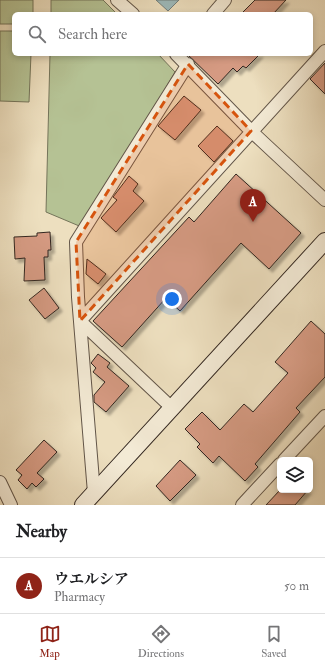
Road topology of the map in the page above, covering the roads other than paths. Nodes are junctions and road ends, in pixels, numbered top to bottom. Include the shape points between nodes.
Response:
1 (117, 0) edge
2 (225, 0) edge
3 (130, 12) edge
4 (215, 12) edge
5 (325, 51) edge
6 (178, 56) edge
7 (188, 64) junction
8 (251, 131) junction
9 (325, 200) edge
10 (325, 241) edge
11 (80, 321) junction
12 (172, 408) junction
13 (325, 416) edge
14 (287, 457) edge
15 (277, 467) edge
16 (0, 482) edge
17 (94, 492) junction
18 (11, 505) edge
19 (83, 505) edge
20 (242, 505) edge

1 - 3 street
2 - 4 street
5 - 8 street
6 - 7 street
7 - 8 street
7 - 11 street via 76,242
8 - 9 street
8 - 11 street
10 - 12 street
11 - 12 street
11 - 17 street
12 - 17 street
13 - 14 street
15 - 20 street
16 - 18 street
17 - 19 street

